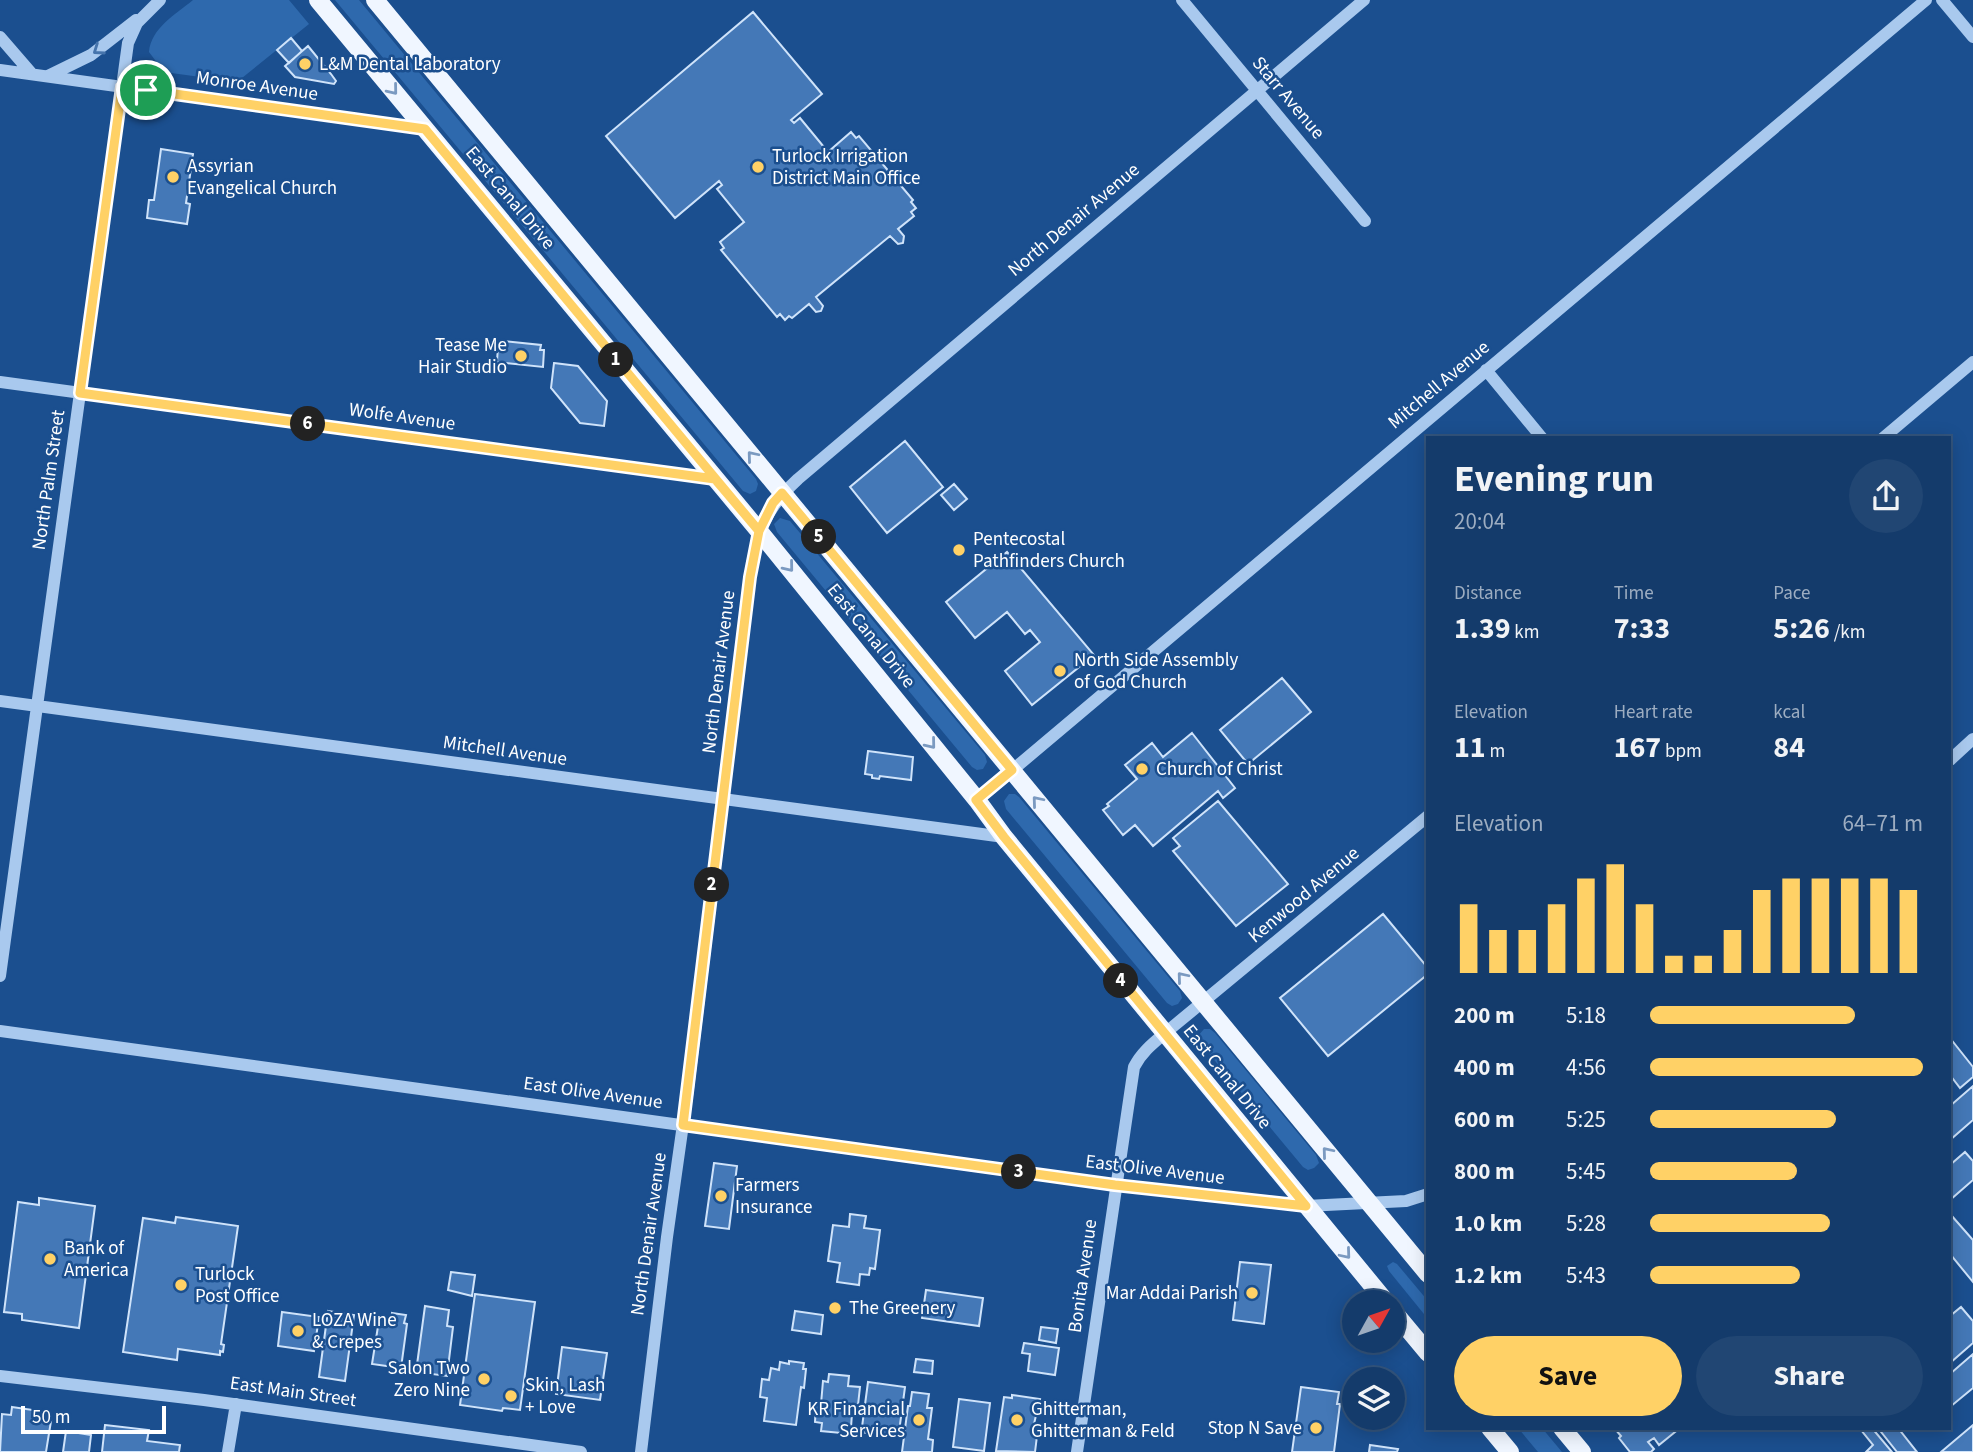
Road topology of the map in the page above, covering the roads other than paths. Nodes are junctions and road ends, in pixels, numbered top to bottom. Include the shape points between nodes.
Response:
1 (160, 0) edge
2 (318, 0) edge
3 (375, 0) edge
4 (1182, 0) edge
5 (1364, 0) edge
6 (1926, 0) edge
7 (1942, 0) edge
8 (144, 14) junction
9 (0, 37) edge
10 (1973, 37) edge
11 (0, 70) edge
12 (32, 75) junction
13 (46, 76) junction
14 (122, 87) junction
15 (1256, 90) junction
16 (425, 129) junction
17 (1365, 221) dead end
18 (1973, 362) edge
19 (1486, 370) junction
20 (0, 382) edge
21 (80, 393) junction
22 (1540, 436) edge
23 (1885, 436) edge
24 (715, 479) junction
25 (782, 493) junction
26 (759, 531) junction
27 (0, 701) edge
28 (37, 706) junction
29 (1973, 739) edge
30 (1951, 759) edge
31 (1012, 770) junction
32 (976, 800) junction
33 (723, 801) junction
34 (1426, 819) edge
35 (1004, 837) junction
36 (0, 976) edge
37 (1204, 1003) junction
38 (0, 1031) edge
39 (1164, 1034) junction
40 (683, 1125) junction
41 (1115, 1185) junction
42 (1426, 1195) edge
43 (1371, 1205) junction
44 (1306, 1206) junction
45 (1426, 1272) edge
46 (1376, 1290) edge
47 (1405, 1325) edge
48 (1426, 1351) edge
49 (0, 1376) edge
50 (236, 1404) junction
51 (1492, 1430) edge
52 (1564, 1430) edge
53 (572, 1451) edge
54 (228, 1452) edge
55 (641, 1452) edge
56 (1077, 1452) edge
57 (1510, 1452) edge
58 (1582, 1452) edge

1 - 8 street, North Palm Street
2 -> 16 main road, East Canal Drive
25 -> 3 main road, East Canal Drive
4 - 15 street, Starr Avenue
5 - 15 street, North Denair Avenue
6 - 19 street, Mitchell Avenue
7 - 10 street
8 -> 13 street via 91,55
8 - 14 street, North Palm Street via 130,38
9 - 12 street
11 - 12 street, Monroe Avenue
12 - 13 street, Monroe Avenue
13 - 14 street, Monroe Avenue
14 - 16 street, Monroe Avenue
14 - 21 street, North Palm Street
15 - 17 street, Starr Avenue
15 - 25 street, North Denair Avenue
16 - 24 main road, East Canal Drive
18 - 23 street
19 - 22 street
19 - 31 street, Mitchell Avenue
20 - 21 street, Wolfe Avenue
21 - 24 street, Wolfe Avenue
21 - 28 street, North Palm Street
24 - 26 main road, East Canal Drive
25 - 26 street, North Denair Avenue
25 - 31 main road, East Canal Drive
26 -> 32 main road, East Canal Drive
26 - 33 street, North Denair Avenue
27 - 28 street, Mitchell Avenue
28 - 33 street, Mitchell Avenue
28 - 36 street, North Palm Street
29 - 30 street
31 - 32 street, Mitchell Avenue
37 -> 31 main road, East Canal Drive
32 - 35 main road, East Canal Drive
33 - 35 street, Mitchell Avenue
33 - 40 street, North Denair Avenue
34 - 37 street, Kenwood Avenue
35 - 39 main road, East Canal Drive
37 - 39 street, Kenwood Avenue
43 -> 37 main road, East Canal Drive
38 - 40 street, East Olive Avenue
39 - 41 street, Bonita Avenue via 1144,1050 1134,1067
39 - 44 main road, East Canal Drive
40 - 41 street, East Olive Avenue
40 - 55 street, North Denair Avenue
41 - 44 street, East Olive Avenue
41 - 56 street, Bonita Avenue
42 - 43 street, East Olive Avenue
43 - 44 street, East Olive Avenue
43 - 45 main road, East Canal Drive
44 -> 46 main road, East Canal Drive
47 - 48 main road
49 - 50 street, East Main Street
50 - 53 street, East Main Street
50 - 54 street
51 - 57 main road
52 - 58 main road

